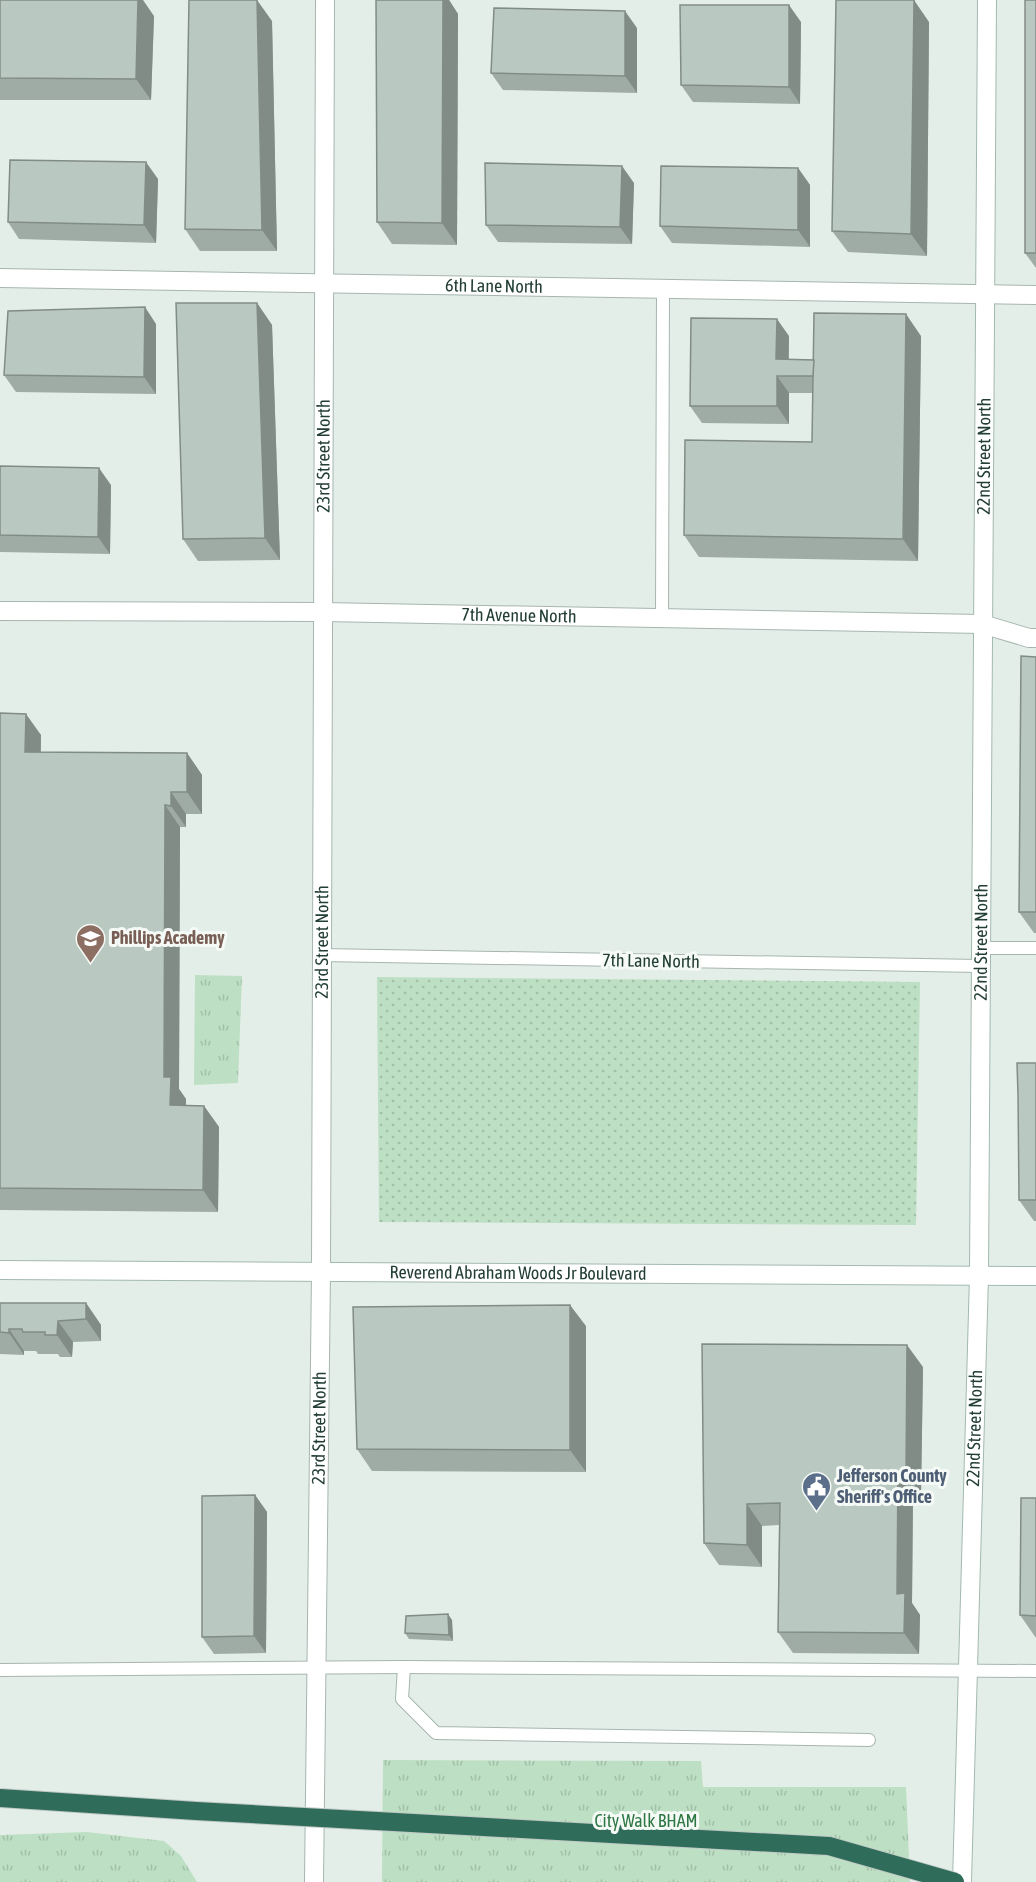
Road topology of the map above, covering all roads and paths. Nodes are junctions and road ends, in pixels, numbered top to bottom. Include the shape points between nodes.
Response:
1 (325, 0) edge
2 (987, 0) edge
3 (0, 278) edge
4 (324, 284) junction
5 (663, 289) junction
6 (986, 293) junction
7 (1036, 295) edge
8 (0, 611) edge
9 (323, 612) junction
10 (662, 618) junction
11 (982, 624) junction
12 (1036, 638) edge
13 (1036, 948) edge
14 (321, 955) junction
15 (981, 957) junction
16 (0, 1269) edge
17 (321, 1272) junction
18 (979, 1276) junction
19 (1036, 1276) edge
20 (318, 1666) junction
21 (404, 1667) junction
22 (0, 1670) edge
23 (968, 1670) junction
24 (1036, 1671) edge
25 (869, 1740) dead end
26 (0, 1798) edge
27 (314, 1882) edge
28 (955, 1882) edge
29 (962, 1882) edge

1 - 4 street, 23rd Street North
2 - 6 street, 22nd Street North
3 - 4 street, 6th Lane North
4 - 5 street, 6th Lane North
4 - 9 street, 23rd Street North
5 - 6 street, 6th Lane North
5 - 10 lane
6 - 7 street, 6th Lane North
6 - 11 street, 22nd Street North
8 - 9 street, 7th Avenue North
9 - 10 street, 7th Avenue North
9 - 14 street, 23rd Street North
10 - 11 street, 7th Avenue North
11 - 12 street, 7th Avenue North
11 - 15 street, 22nd Street North
13 - 15 lane, 7th Lane North
14 - 15 lane, 7th Lane North
14 - 17 street, 23rd Street North
15 - 18 street, 22nd Street North
16 - 17 street, Reverend Abraham Woods Jr Boulevard
17 - 18 street, Reverend Abraham Woods Jr Boulevard
17 - 20 street, 23rd Street North
18 - 19 street, Reverend Abraham Woods Jr Boulevard
18 - 23 street, 22nd Street North
20 - 21 lane
20 - 22 lane
20 - 27 street, 23rd Street North
21 - 23 lane
21 - 25 lane via 402,1699 436,1733
23 - 24 lane
23 - 29 street, 22nd Street North
26 - 28 highway, bridge via 829,1846

